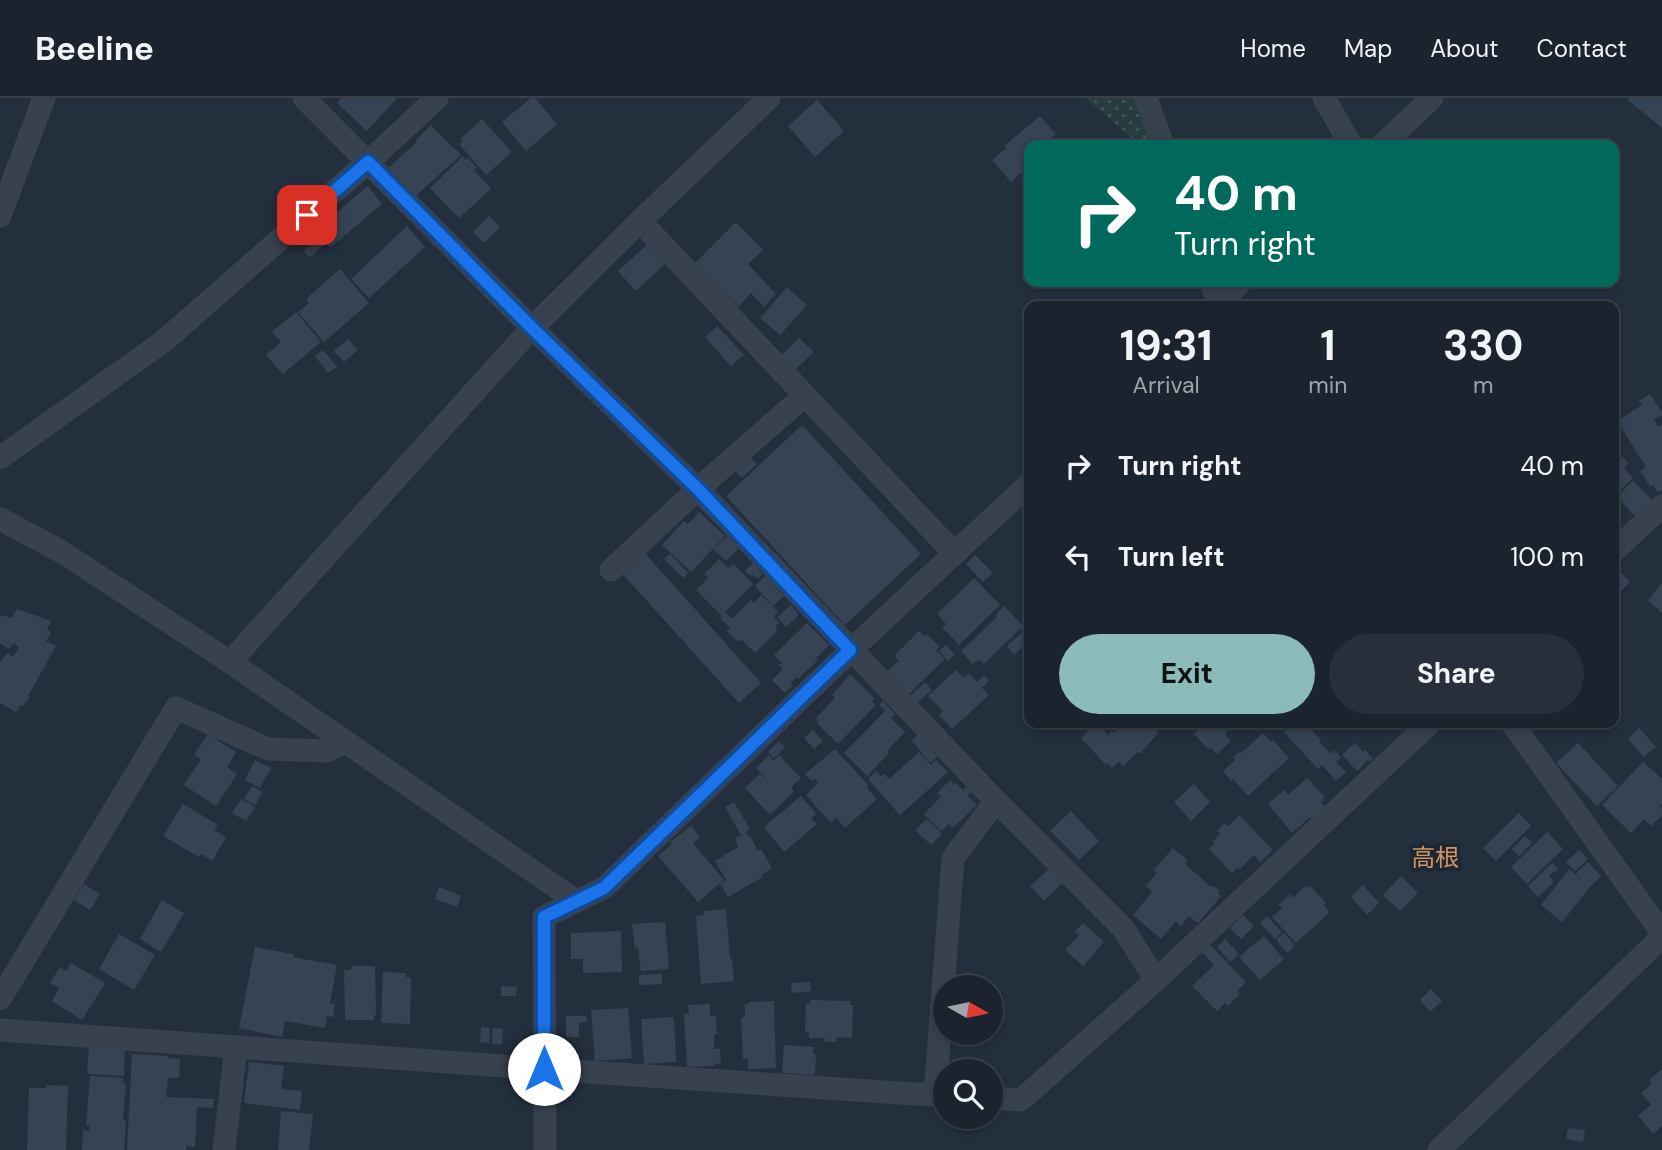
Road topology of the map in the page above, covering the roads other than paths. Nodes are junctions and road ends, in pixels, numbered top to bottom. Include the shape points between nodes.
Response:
1 (44, 98) edge
2 (304, 98) edge
3 (437, 98) edge
4 (769, 98) edge
5 (1146, 98) edge
6 (1324, 98) edge
7 (1432, 98) edge
8 (1161, 140) edge
9 (1348, 140) edge
10 (1387, 140) edge
11 (368, 162) junction
12 (0, 216) edge
13 (640, 221) junction
14 (1236, 287) edge
15 (1223, 301) edge
16 (532, 328) junction
17 (804, 396) junction
18 (0, 457) edge
19 (698, 489) junction
20 (1024, 489) edge
21 (1662, 506) edge
22 (0, 519) edge
23 (1619, 546) edge
24 (955, 554) junction
25 (611, 570) dead end
26 (850, 650) junction
27 (230, 662) junction
28 (1425, 728) edge
29 (1516, 728) edge
30 (346, 742) junction
31 (996, 801) junction
32 (576, 901) junction
33 (1662, 935) edge
34 (1156, 981) junction
35 (0, 999) edge
36 (0, 1030) edge
37 (236, 1047) junction
38 (942, 1059) edge
39 (544, 1069) junction
40 (933, 1095) edge
41 (1003, 1099) edge
42 (224, 1150) edge
43 (545, 1150) edge
44 (1439, 1150) edge

1 - 12 street
2 - 11 street
3 - 11 street
4 - 13 street
5 - 8 street
6 - 9 street
7 - 10 street
11 - 16 street
11 - 18 street via 164,341
13 - 16 street
13 - 17 street
14 - 15 street
16 - 19 street
16 - 27 street
17 - 19 street
17 - 24 street
19 - 25 street
19 - 26 street
20 - 24 street
21 - 23 street
22 - 27 street via 62,552
24 - 26 street
26 - 31 street
26 - 32 street via 604,888
27 - 30 street
28 - 34 street
29 - 33 street
30 - 32 street
30 - 35 street via 326,751 268,749 176,708
31 - 34 street via 1123,928
31 - 38 street via 953,858
32 - 39 street via 544,917
33 - 44 street
34 - 41 street via 1021,1100
36 - 37 street
37 - 39 street
37 - 42 street
39 - 40 street
39 - 43 street

